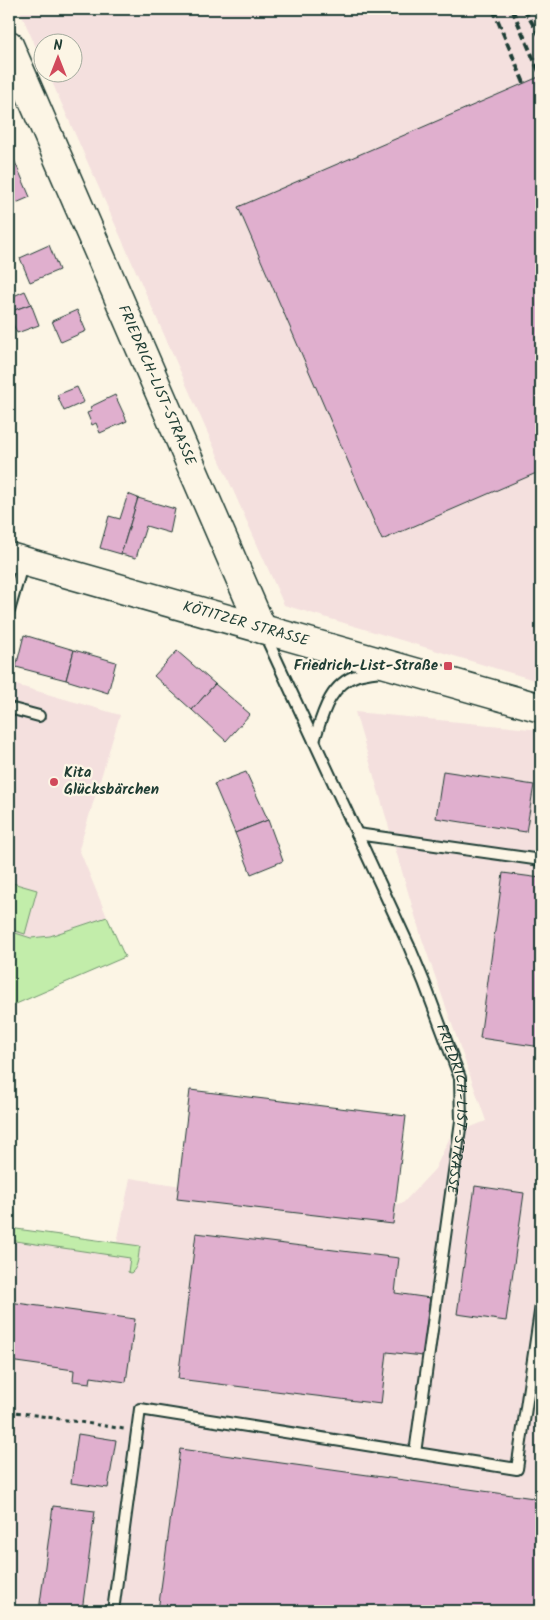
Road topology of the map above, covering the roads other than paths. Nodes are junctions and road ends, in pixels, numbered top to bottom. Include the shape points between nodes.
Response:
1 (9, 45) edge
2 (16, 559) edge
3 (9, 611) edge
4 (262, 629) junction
5 (398, 667) junction
6 (9, 708) edge
7 (541, 708) edge
8 (39, 716) dead end
9 (314, 741) junction
10 (357, 834) junction
11 (541, 860) edge
12 (541, 1305) edge
13 (415, 1453) junction
14 (113, 1611) edge

1 - 4 street, FRIEDRICH-LIST-STRASSE
2 - 3 lane
2 - 4 street, KÖTITZER STRASSE
4 - 5 street, KÖTITZER STRASSE
4 - 9 lane, FRIEDRICH-LIST-STRASSE
5 - 7 street, KÖTITZER STRASSE
5 - 9 lane via 356,675 339,687 326,704
6 - 8 lane
9 - 10 lane, FRIEDRICH-LIST-STRASSE
10 - 11 lane
10 - 13 lane, FRIEDRICH-LIST-STRASSE via 409,946 460,1078 461,1121
12 - 13 lane via 517,1468
13 - 14 lane via 140,1409

